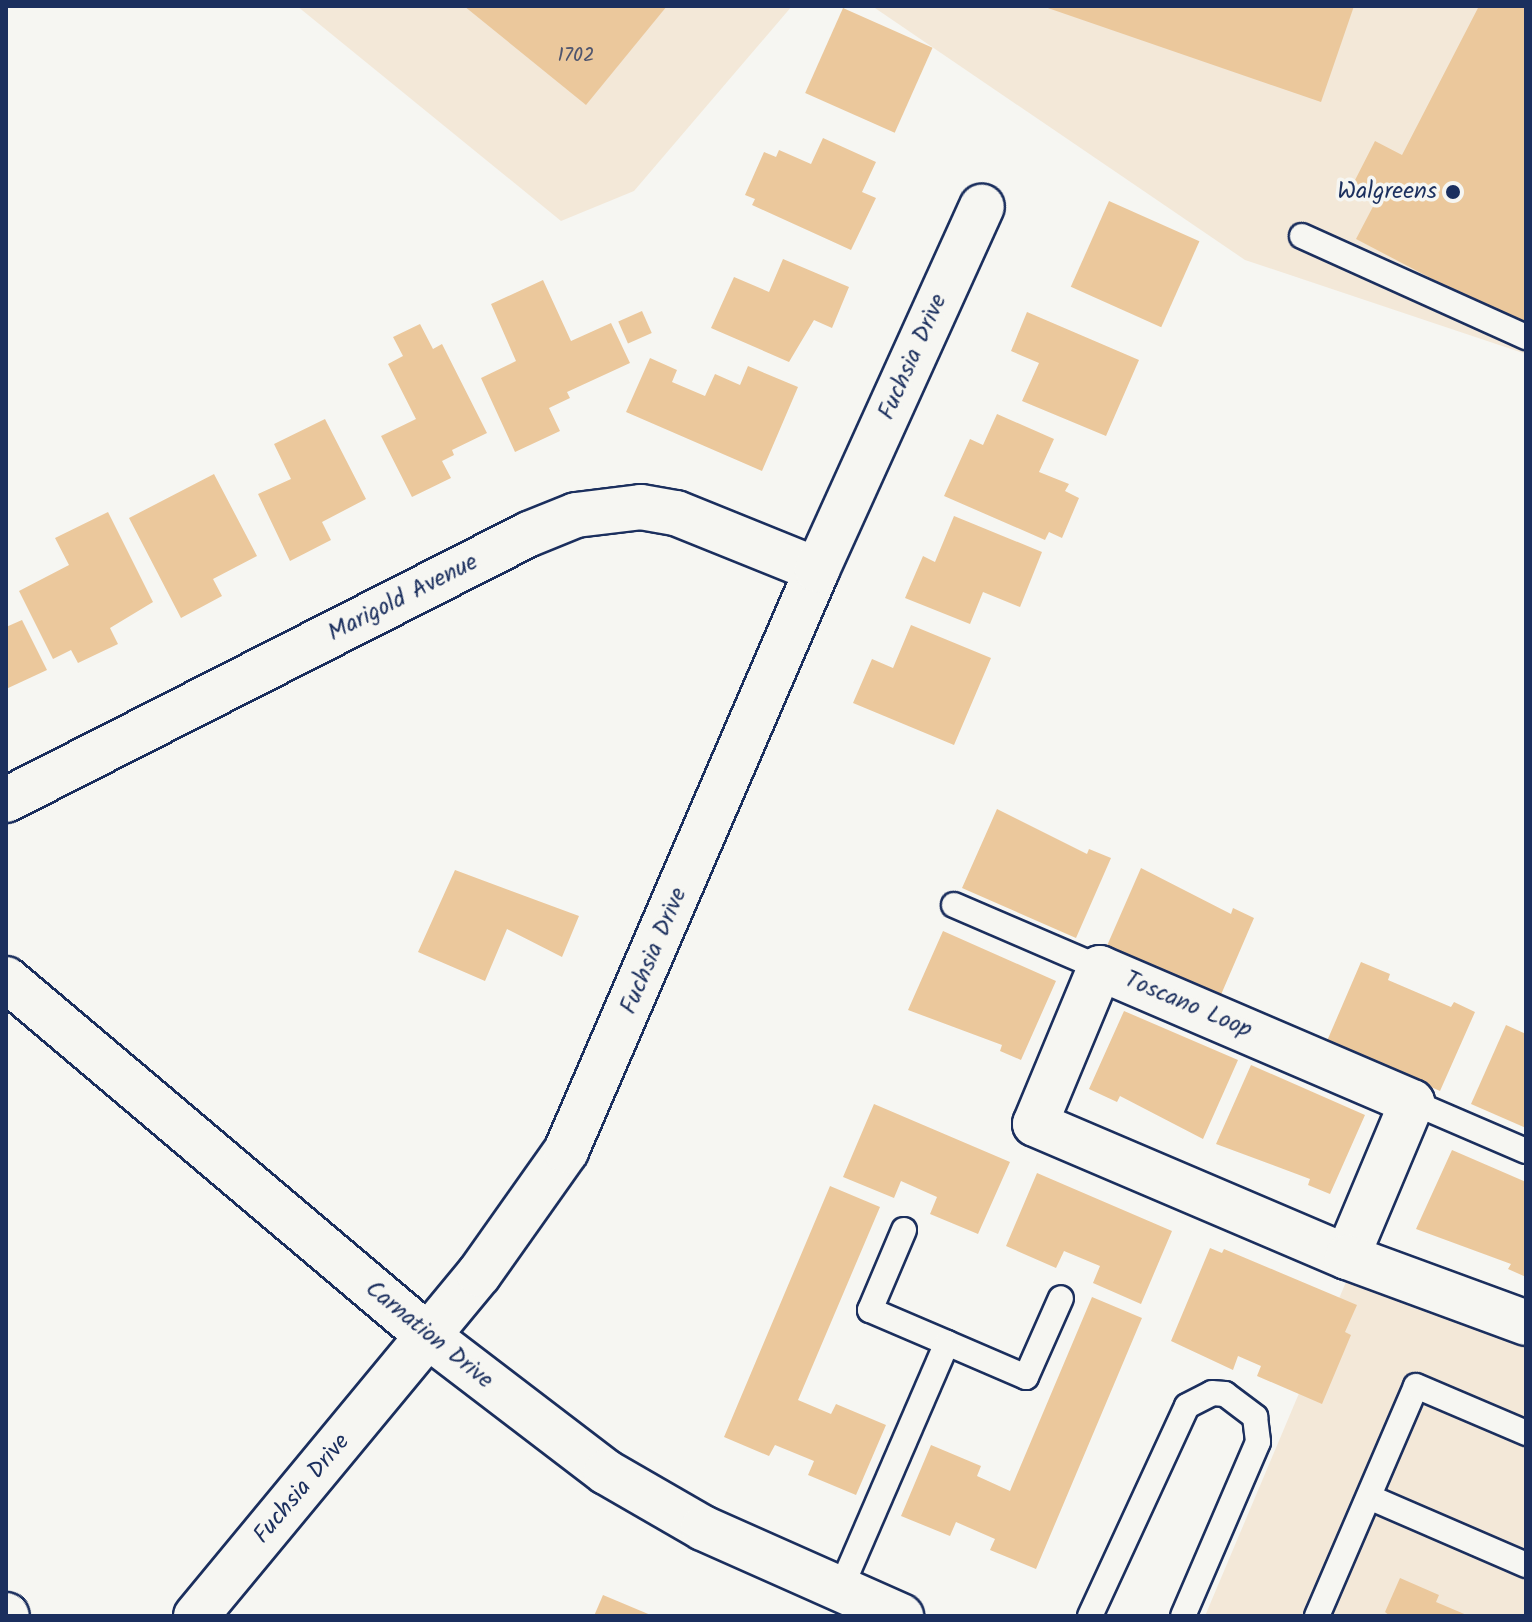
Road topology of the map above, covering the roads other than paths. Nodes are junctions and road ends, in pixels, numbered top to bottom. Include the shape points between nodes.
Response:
1 (982, 207) dead end
2 (1302, 236) dead end
3 (1526, 337) edge
4 (817, 570) junction
5 (6, 800) edge
6 (954, 905) dead end
7 (1100, 968) junction
8 (6, 979) edge
9 (1412, 1102) junction
10 (1526, 1151) edge
11 (904, 1230) dead end
12 (1347, 1257) junction
13 (1061, 1298) dead end
14 (1526, 1323) edge
15 (428, 1336) junction
16 (947, 1343) junction
17 (1526, 1433) edge
18 (1369, 1497) junction
19 (1526, 1565) edge
20 (870, 1606) edge
21 (196, 1616) edge
22 (1090, 1616) edge
23 (1183, 1616) edge
24 (1317, 1616) edge

1 - 4 street, Fuchsia Drive
2 - 3 lane
4 - 5 street, Marigold Avenue via 676,513 641,507 576,515 529,534
4 - 15 street, Fuchsia Drive via 566,1151 526,1214
6 - 7 lane
7 - 9 street, Toscano Loop
7 - 12 street, Toscano Loop via 1035,1124
8 - 15 street, Carnation Drive
9 - 10 lane
9 - 12 street
11 - 16 lane via 870,1310
12 - 14 street, Toscano Loop
13 - 16 lane via 1026,1377
15 - 20 street, Carnation Drive via 643,1495
15 - 21 street, Fuchsia Drive
16 - 20 lane
17 - 18 lane via 1416,1386
18 - 19 lane
18 - 24 lane
22 - 23 lane via 1187,1406 1212,1393 1225,1394 1237,1398 1255,1417 1258,1442

